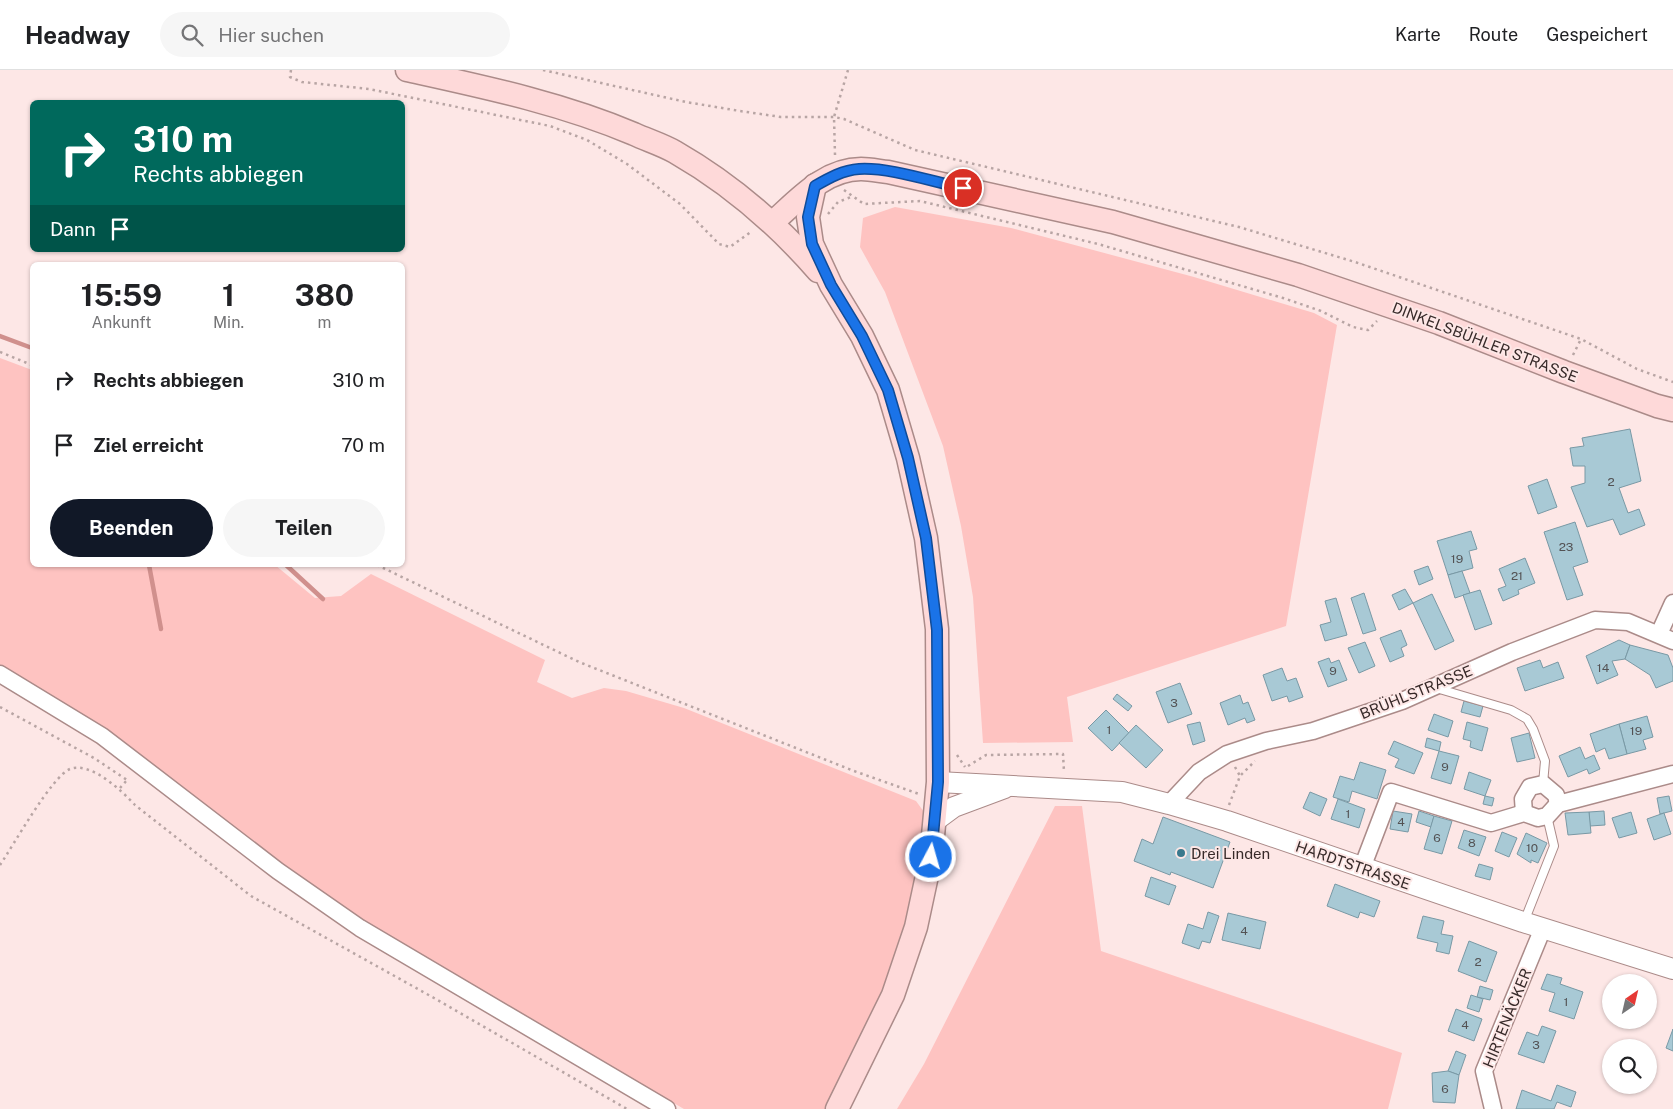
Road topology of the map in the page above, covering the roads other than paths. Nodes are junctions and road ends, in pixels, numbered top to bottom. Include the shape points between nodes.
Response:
1 (407, 70) edge
2 (815, 186) junction
3 (769, 221) junction
4 (831, 285) junction
5 (1673, 410) edge
6 (1673, 603) edge
7 (1666, 638) edge
8 (0, 674) edge
9 (1435, 687) junction
10 (1673, 774) edge
11 (1543, 784) junction
12 (1011, 786) junction
13 (938, 789) junction
14 (1169, 804) junction
15 (1553, 810) junction
16 (1524, 813) junction
17 (935, 821) junction
18 (1362, 868) junction
19 (1524, 922) junction
20 (1543, 928) junction
21 (1673, 969) edge
22 (667, 1109) edge
23 (837, 1109) edge
24 (1493, 1109) edge

1 - 3 main road via 525,97 597,118 674,151 724,182
2 - 3 main road, DINKELSBÜHLER STRASSE
2 - 4 main road via 808,217 812,244
2 - 5 main road, DINKELSBÜHLER STRASSE via 835,175 859,169 888,172 1113,222 1388,306
3 - 4 main road
4 - 13 main road via 862,336 888,390 926,538 937,630
6 - 7 street
7 - 9 street, BRÜHLSTRASSE via 1628,622 1595,620 1512,652
8 - 22 street via 102,736 278,871 360,928
9 - 11 lane via 1512,710 1527,719 1545,761
9 - 14 street, BRÜHLSTRASSE via 1313,731 1227,754 1199,772
10 - 15 street
11 - 15 street via 1556,795
11 - 16 street via 1530,787 1523,799
12 - 13 street, HARDTSTRASSE
12 - 14 street, HARDTSTRASSE via 1122,792
12 - 17 street via 954,807
13 - 17 main road
14 - 18 street, HARDTSTRASSE
15 - 16 street via 1538,818
15 - 19 lane via 1554,846
16 - 18 street via 1491,823 1391,792
17 - 23 main road via 916,927 893,995
18 - 19 street, HARDTSTRASSE
19 - 20 street, HARDTSTRASSE
20 - 21 street, HARDTSTRASSE
20 - 24 street, HIRTENÄCKER via 1484,1071

